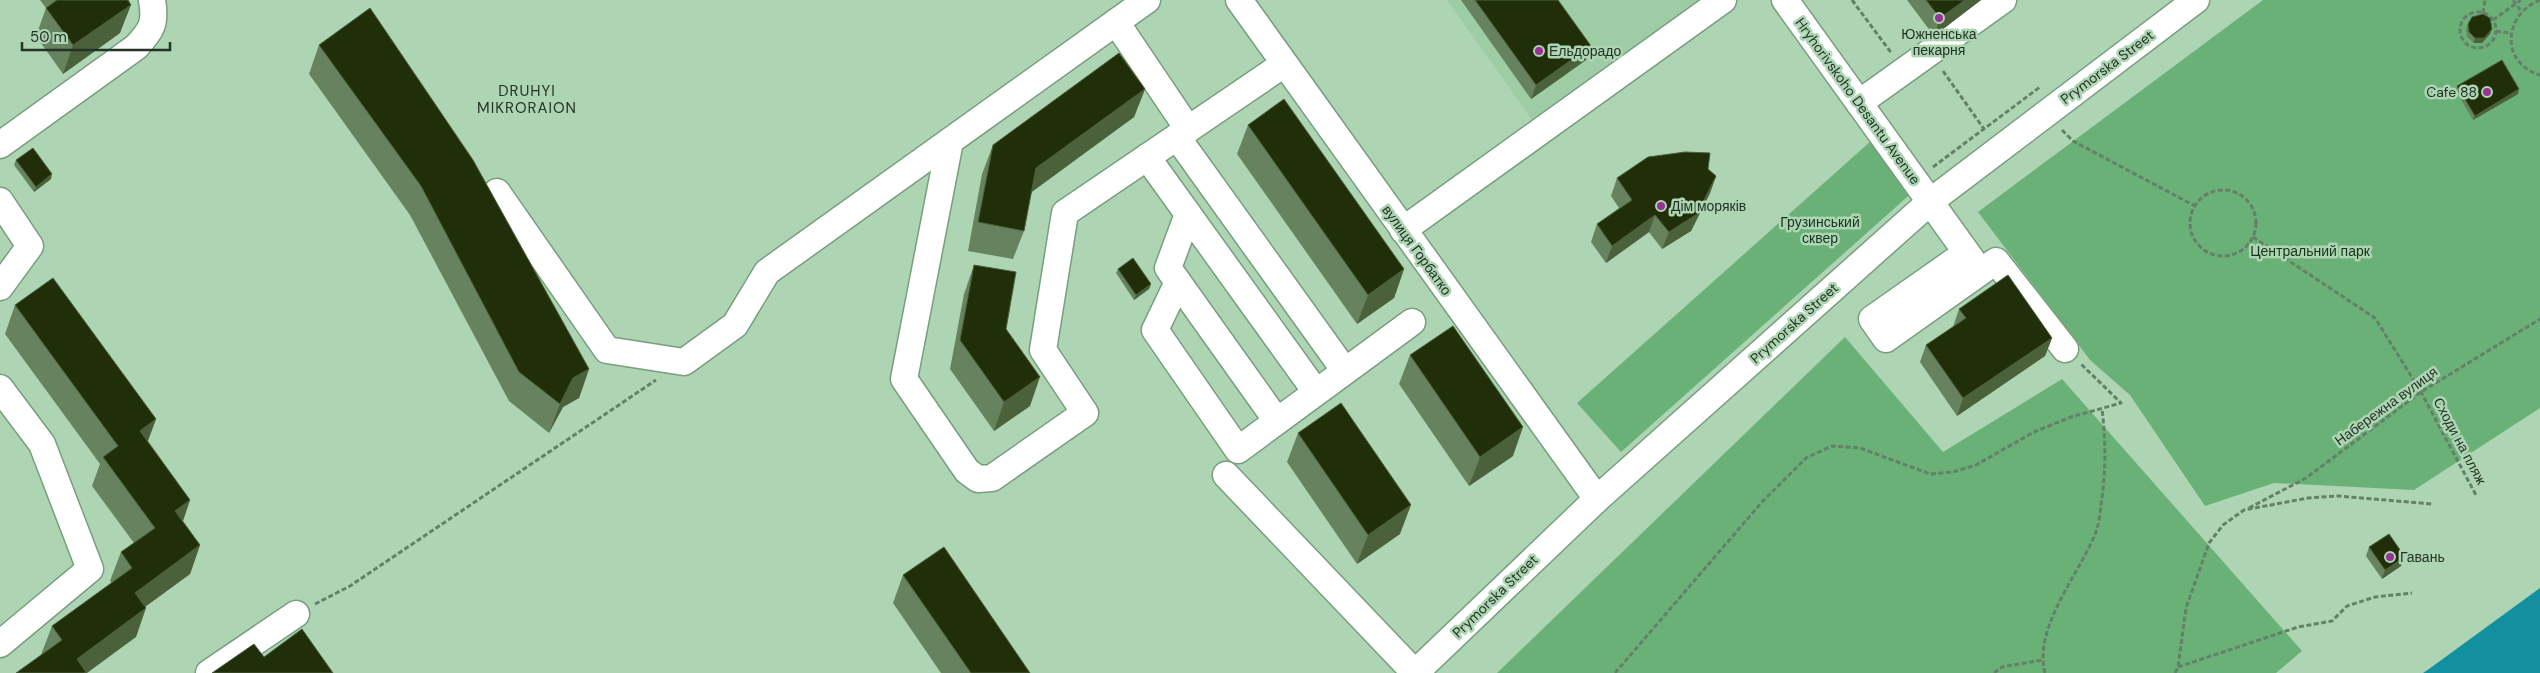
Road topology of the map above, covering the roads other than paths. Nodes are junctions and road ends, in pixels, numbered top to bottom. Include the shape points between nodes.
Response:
1 (152, 0) edge
2 (1147, 0) edge
3 (1239, 0) edge
4 (1723, 0) edge
5 (1785, 0) edge
6 (2003, 0) edge
7 (2196, 0) edge
8 (1116, 22) junction
9 (1284, 64) junction
10 (1859, 103) junction
11 (1182, 133) junction
12 (950, 141) junction
13 (0, 144) edge
14 (1147, 157) junction
15 (497, 192) dead end
16 (0, 200) edge
17 (1931, 201) junction
18 (1188, 214) junction
19 (1403, 230) junction
20 (1178, 282) junction
21 (0, 287) edge
22 (1412, 322) dead end
23 (2065, 348) road end
24 (1345, 371) junction
25 (0, 388) edge
26 (1316, 392) junction
27 (1277, 421) junction
28 (1226, 474) dead end
29 (1597, 499) junction
30 (296, 614) road end
31 (0, 644) edge
32 (209, 673) edge
33 (1415, 673) edge

1 - 13 street via 155,17 149,33 136,47
2 - 8 street
3 - 9 street, вулиця Горбатко
4 - 19 street
5 - 10 street, Hryhorivskoho Desantu Avenue
6 - 10 street
7 - 17 street, Prymorska Street via 2045,114 1991,139
8 - 11 street
8 - 12 street
9 - 11 street
9 - 19 street, вулиця Горбатко
10 - 17 street, Hryhorivskoho Desantu Avenue
11 - 14 street
11 - 24 street
12 - 14 street via 904,379 967,471 978,479 992,478 1085,413 1043,350 1065,213
12 - 15 street via 766,272 735,325 684,362 607,350
14 - 18 street
16 - 21 street via 30,246
17 - 23 street, Hryhorivskoho Desantu Avenue via 1973,263 1996,261
17 - 29 street, Prymorska Street
18 - 20 street via 1168,268
18 - 26 street
19 - 29 street, вулиця Горбатко
20 - 27 street
20 - 27 street via 1155,330 1238,450
22 - 24 street
24 - 26 street
25 - 31 street via 42,444 90,569
26 - 27 street
28 - 33 street
29 - 33 street, Prymorska Street
30 - 32 street

